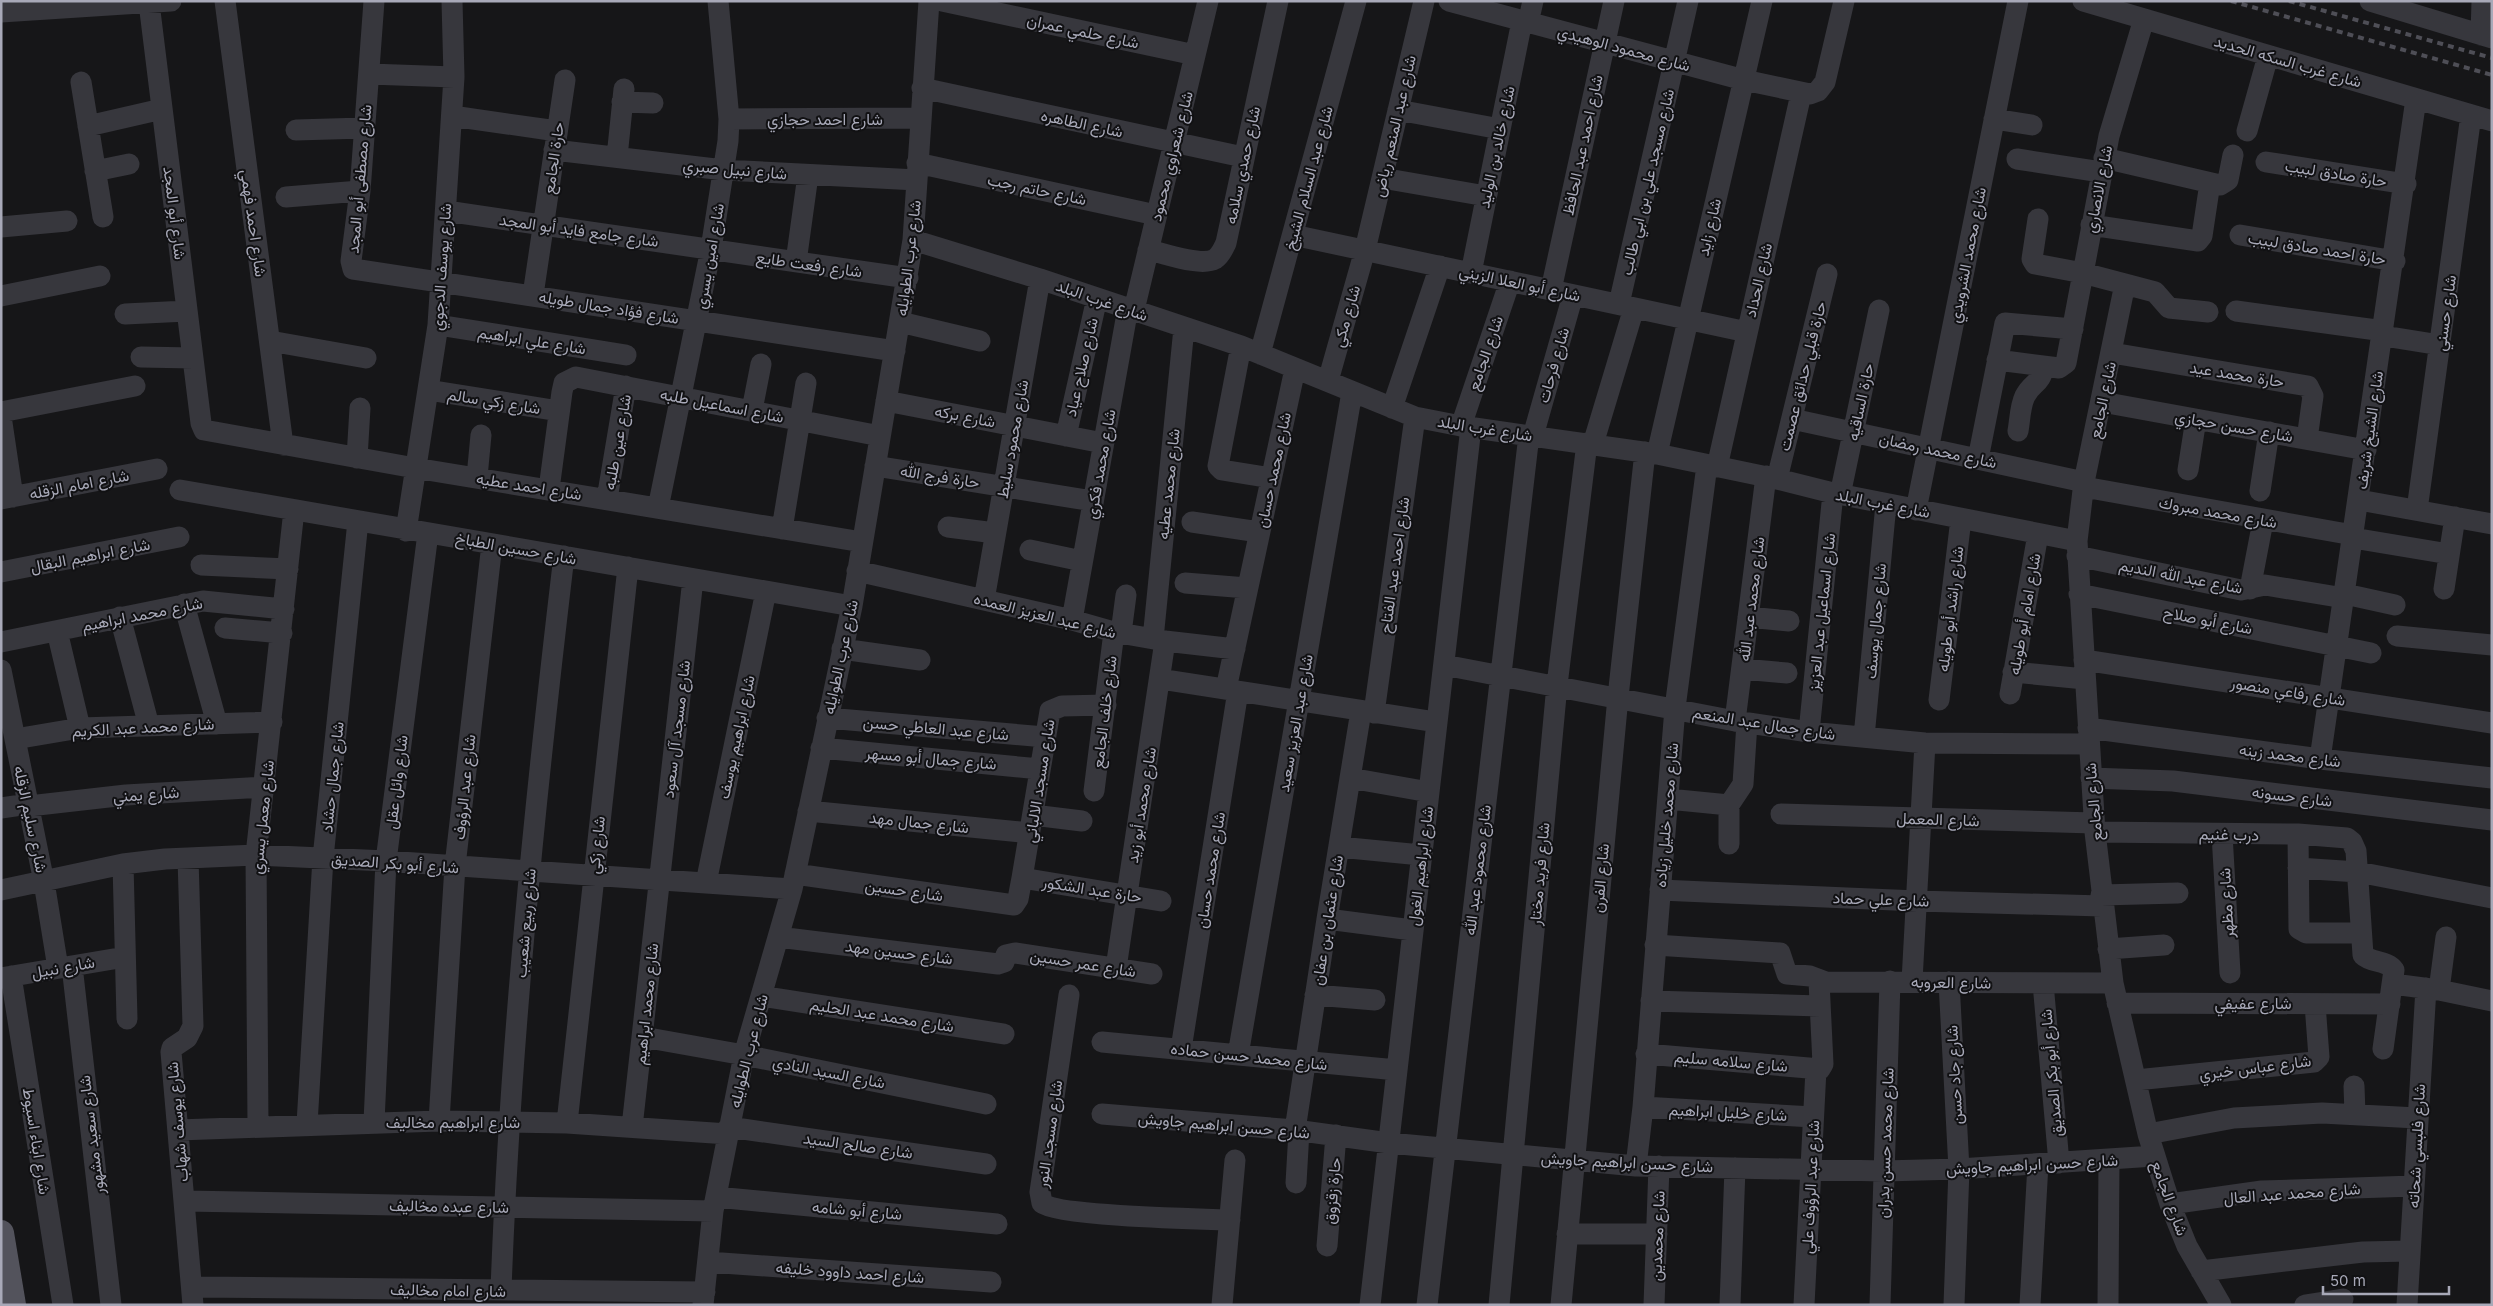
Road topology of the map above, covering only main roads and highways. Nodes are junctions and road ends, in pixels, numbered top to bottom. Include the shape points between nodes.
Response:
1 (1, 1233) edge
2 (13, 1305) edge

1 - 2 main road

